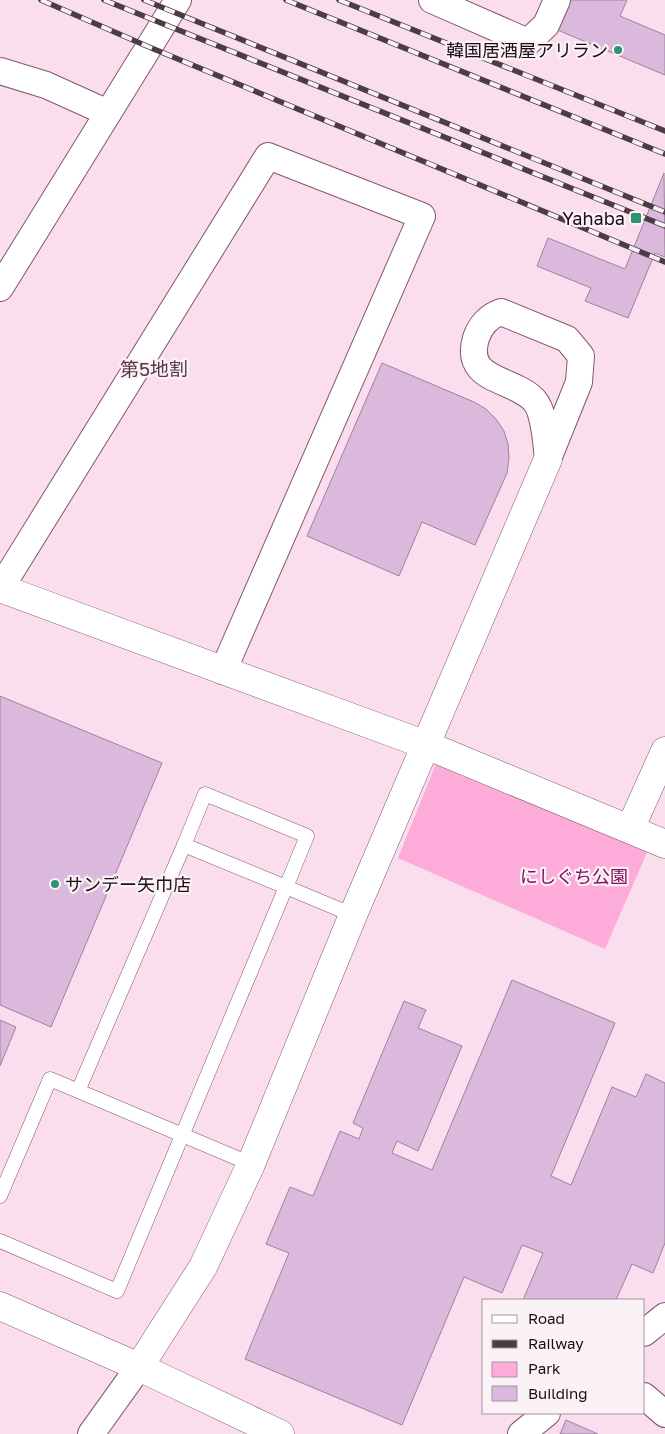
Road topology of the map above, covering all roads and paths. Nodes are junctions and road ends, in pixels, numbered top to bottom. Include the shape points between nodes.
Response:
1 (178, 0) edge
2 (432, 0) edge
3 (557, 0) edge
4 (0, 71) edge
5 (108, 113) junction
6 (0, 288) edge
7 (548, 459) junction
8 (0, 589) edge
9 (223, 671) junction
10 (426, 745) junction
11 (665, 751) edge
12 (630, 829) junction
13 (665, 844) edge
14 (184, 845) junction
15 (286, 887) junction
16 (354, 915) junction
17 (78, 1091) junction
18 (182, 1135) junction
19 (252, 1164) junction
20 (0, 1196) edge
21 (0, 1241) edge
22 (0, 1306) edge
23 (665, 1316) edge
24 (645, 1332) edge
25 (139, 1367) junction
26 (645, 1397) edge
27 (546, 1414) edge
28 (665, 1414) edge
29 (92, 1434) edge
30 (280, 1434) edge
31 (521, 1434) edge

1 - 5 street
2 - 3 street via 528,42 546,25
4 - 5 street via 46,85
5 - 6 street
7 - 7 street via 543,420 535,401 520,388 491,377 477,366 472,351 478,332 492,315 502,312 567,339 581,356 579,382
7 - 10 street
8 - 9 street
8 - 9 street via 268,156 422,216
9 - 10 street
10 - 12 street
10 - 16 street
11 - 12 street
12 - 13 street
14 - 15 lane
14 - 15 lane via 205,794 307,836
14 - 17 lane
15 - 16 lane
15 - 18 lane
16 - 19 street
17 - 18 lane
17 - 20 lane via 50,1079
18 - 19 lane
18 - 21 lane via 117,1291
19 - 25 street via 203,1266
22 - 25 street
23 - 24 street
25 - 29 street
25 - 30 street
26 - 28 street
27 - 31 street

